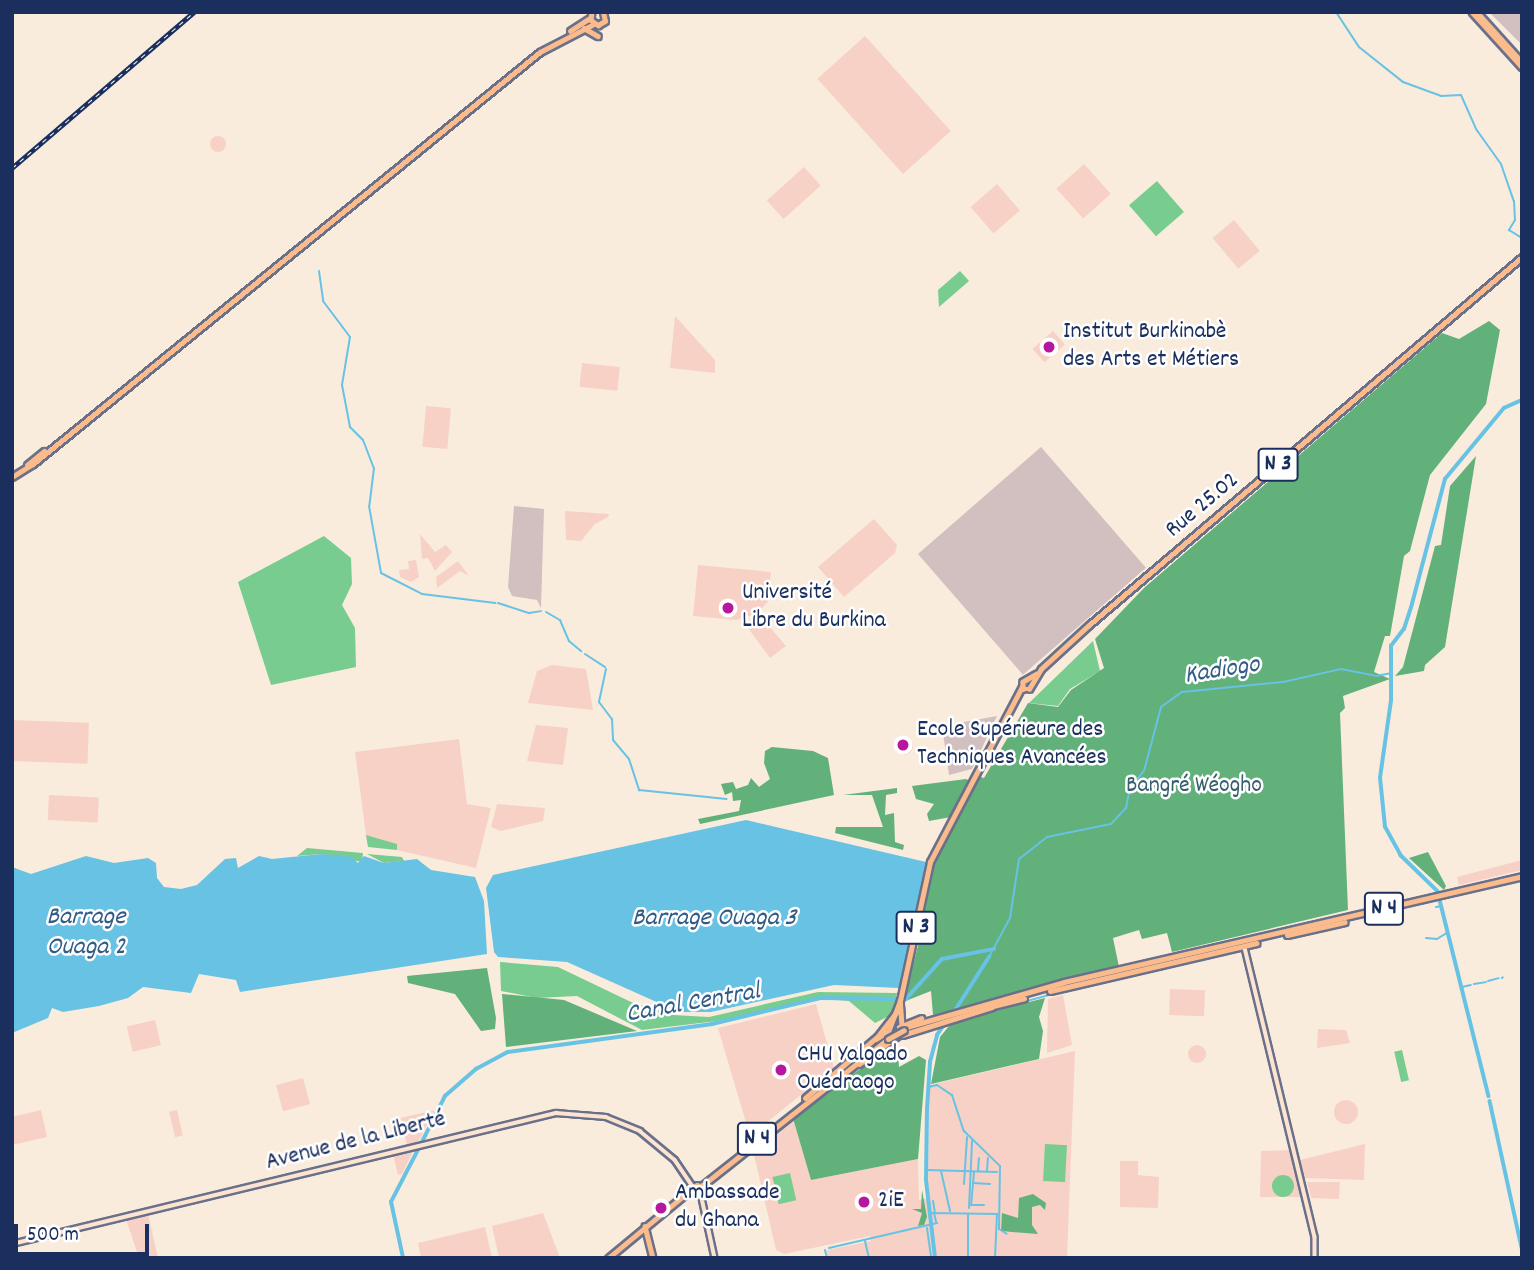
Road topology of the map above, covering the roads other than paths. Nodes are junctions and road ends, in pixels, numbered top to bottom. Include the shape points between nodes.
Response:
1 (611, 12) edge
2 (1474, 12) edge
3 (591, 15) edge
4 (604, 15) edge
5 (594, 24) junction
6 (583, 27) junction
7 (598, 36) dead end
8 (1522, 64) edge
9 (1522, 257) edge
10 (12, 475) edge
11 (1522, 877) edge
12 (1244, 944) junction
13 (998, 1003) junction
14 (898, 1011) junction
15 (912, 1020) junction
16 (884, 1024) junction
17 (895, 1032) junction
18 (826, 1084) junction
19 (806, 1098) junction
20 (697, 1188) junction
21 (702, 1200) joint
22 (645, 1226) junction
23 (12, 1244) edge
24 (608, 1258) edge
25 (653, 1258) edge
26 (715, 1258) edge
27 (1315, 1258) edge

1 - 4 main road
2 - 8 main road
3 - 5 main road
3 - 10 main road via 539,49
4 - 5 main road via 602,24
5 - 6 main road
6 - 7 main road
6 - 10 main road via 540,52 33,464
9 - 14 main road, Rue 25.02 / N 3 via 1024,688 932,859
11 - 12 highway, N 4
12 - 13 highway, N 4
12 - 27 main road via 1315,1237
13 - 15 highway
13 - 17 highway, N 4
14 - 15 highway via 903,1019
14 - 16 highway
14 - 17 main road, N 3
15 - 17 highway
16 - 17 highway
16 - 19 highway via 877,1037
17 - 18 highway, N 4
18 - 19 highway, N 4
18 - 20 highway, N 4
19 - 20 highway, N 4
20 - 21 highway
20 - 22 highway, N 4
20 - 23 main road, Avenue de la Liberté via 661,1146 632,1126 590,1114 555,1113
21 - 26 main road
22 - 24 highway, N 4
22 - 25 main road

